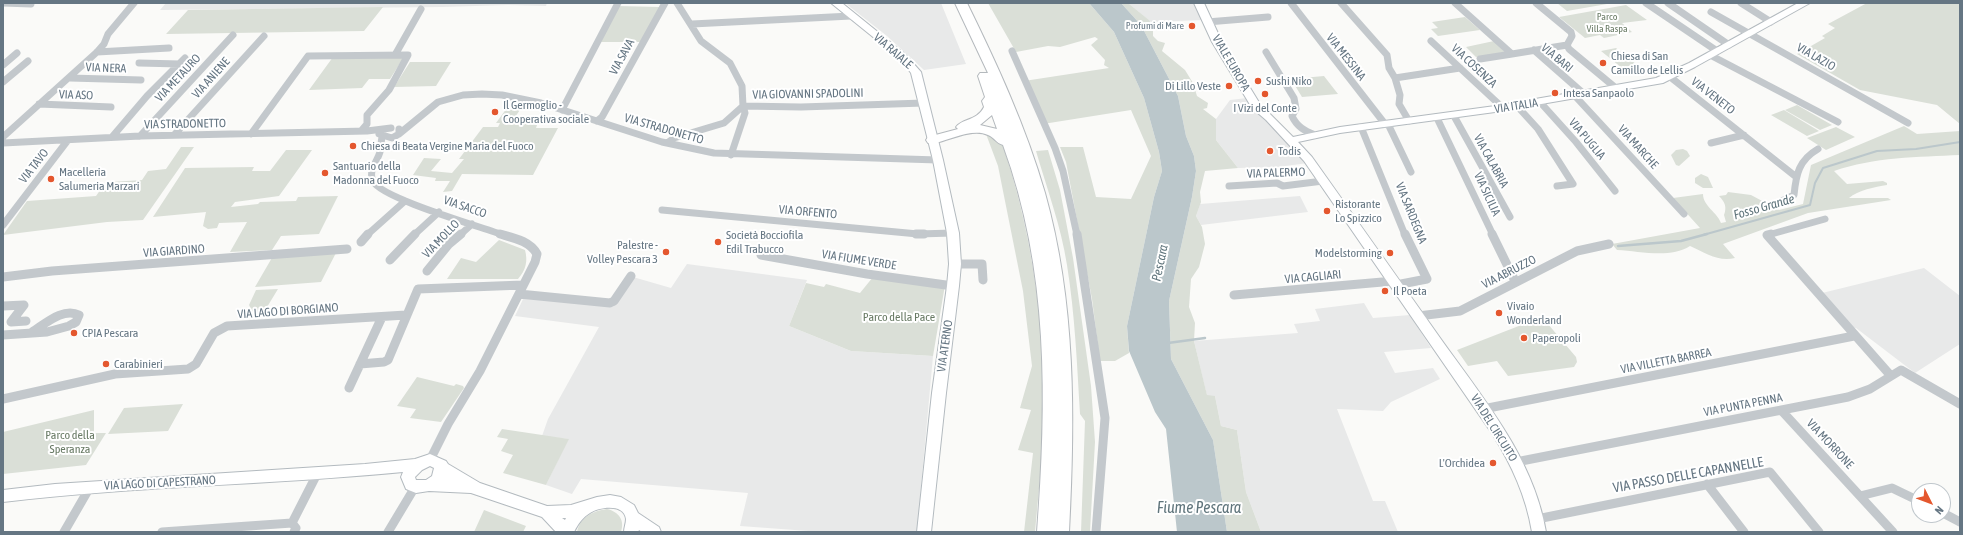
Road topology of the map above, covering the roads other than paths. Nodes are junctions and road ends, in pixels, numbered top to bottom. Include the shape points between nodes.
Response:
1 (3, 3) edge
2 (134, 3) edge
3 (618, 3) edge
4 (665, 3) edge
5 (677, 3) edge
6 (836, 3) edge
7 (953, 3) edge
8 (961, 3) edge
9 (1199, 3) edge
10 (1291, 3) edge
11 (1341, 3) edge
12 (1455, 3) edge
13 (1536, 3) edge
14 (1646, 3) edge
15 (1668, 3) edge
16 (1741, 3) edge
17 (31, 4) edge
18 (1802, 4) edge
19 (421, 9) dead end
20 (1711, 12) dead end
21 (851, 16) junction
22 (1268, 17) dead end
23 (1207, 22) junction
24 (1771, 22) junction
25 (692, 24) junction
26 (1749, 34) junction
27 (233, 35) dead end
28 (264, 36) dead end
29 (1430, 41) dead end
30 (1729, 44) junction
31 (1567, 45) junction
32 (169, 48) dead end
33 (1534, 50) junction
34 (1012, 51) dead end
35 (97, 52) junction
36 (1266, 52) dead end
37 (17, 53) dead end
38 (1714, 53) junction
39 (1512, 54) junction
40 (396, 55) junction
41 (186, 58) dead end
42 (1480, 59) dead end
43 (28, 61) dead end
44 (139, 63) dead end
45 (180, 64) junction
46 (3, 65) edge
47 (1460, 68) junction
48 (1669, 76) junction
49 (70, 78) junction
50 (1395, 78) junction
51 (141, 80) dead end
52 (3, 82) edge
53 (1617, 89) junction
54 (1579, 95) junction
55 (992, 97) junction
56 (1540, 102) junction
57 (924, 103) junction
58 (39, 104) junction
59 (743, 106) junction
60 (1517, 106) junction
61 (111, 107) dead end
62 (1502, 108) junction
63 (562, 110) junction
64 (1454, 116) junction
65 (731, 118) junction
66 (1437, 118) junction
67 (743, 120) junction
68 (597, 121) junction
69 (1409, 121) junction
70 (1838, 122) dead end
71 (1908, 123) dead end
72 (1387, 124) junction
73 (1361, 127) junction
74 (364, 131) junction
75 (395, 132) junction
76 (251, 134) junction
77 (1744, 134) junction
78 (174, 135) junction
79 (140, 136) junction
80 (382, 136) junction
81 (932, 136) junction
82 (1312, 136) junction
83 (3, 137) edge
84 (112, 137) junction
85 (68, 140) junction
86 (667, 142) junction
87 (1008, 142) junction
88 (1711, 142) dead end
89 (3, 143) edge
90 (1297, 144) junction
91 (1818, 149) dead end
92 (380, 152) junction
93 (731, 155) junction
94 (938, 160) junction
95 (1411, 172) dead end
96 (1795, 176) junction
97 (1323, 181) junction
98 (1230, 186) dead end
99 (1557, 186) dead end
100 (1615, 191) dead end
101 (405, 201) junction
102 (1780, 202) dead end
103 (662, 210) dead end
104 (439, 212) junction
105 (1684, 214) dead end
106 (1510, 217) dead end
107 (1825, 219) dead end
108 (472, 224) junction
109 (3, 225) edge
110 (953, 233) junction
111 (361, 242) dead end
112 (1609, 244) dead end
113 (347, 249) dead end
114 (761, 255) dead end
115 (390, 260) dead end
116 (955, 264) junction
117 (427, 272) dead end
118 (631, 276) dead end
119 (3, 277) edge
120 (982, 280) dead end
121 (1515, 281) junction
122 (1395, 283) junction
123 (523, 285) junction
124 (953, 286) junction
125 (519, 294) junction
126 (1234, 295) dead end
127 (3, 306) edge
128 (406, 315) junction
129 (1418, 316) junction
130 (382, 317) junction
131 (26, 321) dead end
132 (32, 332) junction
133 (3, 336) edge
134 (1854, 336) junction
135 (360, 364) junction
136 (1892, 376) junction
137 (349, 388) dead end
138 (3, 399) edge
139 (1960, 404) edge
140 (1483, 408) junction
141 (1781, 410) junction
142 (1516, 462) junction
143 (423, 463) junction
144 (442, 468) junction
145 (383, 469) junction
146 (317, 474) junction
147 (412, 482) junction
148 (1707, 484) junction
149 (430, 485) junction
150 (90, 487) junction
151 (475, 488) junction
152 (3, 496) edge
153 (1860, 496) junction
154 (1911, 497) edge
155 (585, 507) junction
156 (547, 512) junction
157 (1951, 517) edge
158 (1960, 522) edge
159 (632, 525) edge
160 (1538, 525) edge
161 (293, 527) edge
162 (1063, 527) edge
163 (211, 530) edge
164 (64, 532) edge
165 (162, 532) edge
166 (388, 532) edge
167 (566, 532) edge
168 (654, 532) edge
169 (924, 532) edge
170 (1046, 532) edge
171 (1096, 532) edge
172 (1744, 532) edge
173 (1819, 532) edge
174 (1893, 532) edge

1 - 17 street
2 - 35 street via 108,34
3 - 63 street
4 - 68 street, VIA SAVA via 602,117
5 - 25 street
6 - 21 main road, VIA RAIALE
7 - 55 highway via 973,45
8 - 162 highway via 982,46 1028,162 1038,194 1056,282 1065,416
9 - 23 main road, VIALE EUROPA
10 - 72 street, VIA MESSINA
11 - 50 street via 1386,55
12 - 39 street
13 - 31 street via 1571,32 1572,36
14 - 38 street
15 - 30 street
16 - 24 street
18 - 24 main road, VIA ITALIA
19 - 40 street
20 - 26 street, VIA LAZIO
21 - 25 street
21 - 57 main road, VIA RAIALE via 913,67 919,79
22 - 23 street
23 - 90 main road, VIALE EUROPA via 1256,106
24 - 26 main road, VIA ITALIA
25 - 59 street via 701,41 730,63 742,86
26 - 30 main road, VIA ITALIA
26 - 71 street, VIA LAZIO
27 - 79 street, VIA METAURO
28 - 78 street, VIA ANIENE
29 - 47 street, VIA COSENZA
30 - 38 main road, VIA ITALIA
31 - 33 street
31 - 53 street via 1573,53
32 - 35 street
33 - 39 street, VIA BARI
33 - 54 street, VIA BARI
34 - 171 street via 1063,171 1081,253 1105,418
35 - 49 street
36 - 82 street via 1294,98 1294,120
37 - 46 street
38 - 48 main road, VIA ITALIA
38 - 70 street
39 - 42 street, VIA BARI
40 - 74 street via 408,55 389,90 367,115
40 - 76 street via 308,56
41 - 45 street
43 - 52 street
44 - 45 street
45 - 84 street via 147,96
47 - 50 street
47 - 62 street, VIA COSENZA
48 - 53 main road, VIA ITALIA
48 - 77 street, VIA VENETO
49 - 51 street, VIA NERA
49 - 58 street
50 - 69 street via 1400,95 1399,104
53 - 54 main road, VIA ITALIA
54 - 56 main road, VIA ITALIA
54 - 105 street, VIA MARCHE
55 - 81 highway via 988,101 989,110 975,123
55 - 87 highway
56 - 60 main road, VIA ITALIA
56 - 100 street, VIA PUGLIA
57 - 59 street, VIA GIOVANNI SPADOLINI
57 - 81 main road, VIA RAIALE
58 - 61 street, VIA ASO
58 - 83 street
59 - 65 street
59 - 67 street, VIA GIOVANNI SPADOLINI
60 - 62 main road, VIA ITALIA
60 - 99 street via 1538,129 1573,184
62 - 64 main road, VIA ITALIA
63 - 68 street, VIA STRADONETTO
63 - 75 street, VIA STRADONETTO via 518,98 472,95 454,97 440,102
64 - 66 main road, VIA ITALIA
64 - 106 street, VIA CALABRIA
65 - 67 street
65 - 86 street via 714,127
66 - 69 main road, VIA ITALIA
66 - 121 street, VIA SICILIA
67 - 93 street, VIA GIOVANNI SPADOLINI
68 - 86 street, VIA STRADONETTO
69 - 72 main road, VIA ITALIA
72 - 73 main road, VIA ITALIA
72 - 95 street, VIA MESSINA
73 - 82 main road, VIA ITALIA
73 - 122 street, VIA SARDEGNA via 1405,235 1427,279
74 - 75 street, VIA STRADONETTO
74 - 76 street, VIA STRADONETTO
74 - 80 street, VIA STRADONETTO
75 - 80 street, VIA STRADONETTO via 388,138
75 - 92 street, VIA SACCO
76 - 78 street, VIA STRADONETTO
77 - 88 street
77 - 96 street, VIA VENETO
78 - 79 street, VIA STRADONETTO
79 - 84 street, VIA STRADONETTO
80 - 92 street, VIA SACCO
81 - 87 highway via 981,129 993,131
81 - 94 main road, VIA RAIALE
82 - 90 main road
82 - 90 main road, VIA ITALIA
84 - 85 street, VIA STRADONETTO
85 - 89 street, VIA STRADONETTO
85 - 109 street, VIA TAVO
86 - 93 street, VIA STRADONETTO via 697,151
87 - 170 highway via 1036,230 1051,347 1052,414
90 - 97 main road
91 - 96 street via 1804,156
92 - 101 street, VIA SACCO via 372,171 373,182 383,192
93 - 94 street, VIA STRADONETTO
94 - 110 main road, VIA ATERNO
96 - 102 street via 1794,195
97 - 98 street, VIA PALERMO via 1282,186
97 - 122 main road
101 - 104 street, VIA SACCO
101 - 111 street
103 - 110 street, VIA ORFENTO via 910,233
104 - 108 street, VIA SACCO
104 - 115 street
107 - 134 street via 1767,235
108 - 117 street, VIA MOLLO via 449,244
108 - 123 street, VIA SACCO via 527,243 536,250 536,260
110 - 116 main road, VIA ATERNO
112 - 121 street, VIA ABRUZZO via 1577,251
113 - 119 street, VIA GIARDINO via 52,271
114 - 124 street, VIA FIUME VERDE
116 - 120 street via 982,264
116 - 124 main road, VIA ATERNO
118 - 125 street via 610,303
121 - 129 street, VIA ABRUZZO via 1460,311
122 - 126 street, VIA CAGLIARI
122 - 129 main road
123 - 125 street, VIA SACCO
123 - 128 street via 418,289
124 - 169 main road, VIA ATERNO
125 - 143 street, VIA SACCO via 480,371
127 - 131 street via 24,305 11,322
128 - 130 street, VIA LAGO DI BORGIANO
128 - 135 street via 388,360
129 - 140 main road, VIA DEL CIRCUITO
130 - 135 street
130 - 138 street, VIA LAGO DI BORGIANO via 227,326 214,333 196,364 188,369 115,374
132 - 132 street via 65,329 75,323 79,315 73,312 65,313
132 - 133 street
134 - 136 street
134 - 140 street, VIA VILLETTA BARREA
135 - 137 street
136 - 139 street, VIA PUNTA PENNA via 1900,370
136 - 141 street, VIA PUNTA PENNA via 1870,389 1848,397
140 - 142 main road, VIA DEL CIRCUITO
141 - 142 street, VIA PUNTA PENNA
141 - 153 street, VIA MORRONE
142 - 160 main road, VIA DEL CIRCUITO via 1528,486
143 - 144 main road via 438,462
143 - 145 main road, VIA LAGO DI CAPESTRANO
143 - 147 main road via 410,473
144 - 149 main road via 438,479
144 - 151 main road
145 - 146 main road, VIA LAGO DI CAPESTRANO
145 - 147 main road, VIA LAGO DI CAPESTRANO
146 - 150 main road, VIA LAGO DI CAPESTRANO
146 - 161 street
147 - 149 main road
147 - 166 street
148 - 160 street, VIA PASSO DELLE CAPANNELLE
148 - 172 street
148 - 173 street, VIA PASSO DELLE CAPANNELLE via 1770,472
149 - 151 main road
150 - 152 main road, VIA LAGO DI CAPESTRANO
150 - 164 street
151 - 156 main road
153 - 154 street via 1892,488
153 - 174 street, VIA MORRONE
155 - 156 main road via 565,512
155 - 159 main road via 600,502 616,502 629,510
155 - 167 main road via 570,523
156 - 167 main road
157 - 158 street
159 - 168 main road
161 - 163 street
163 - 165 street

